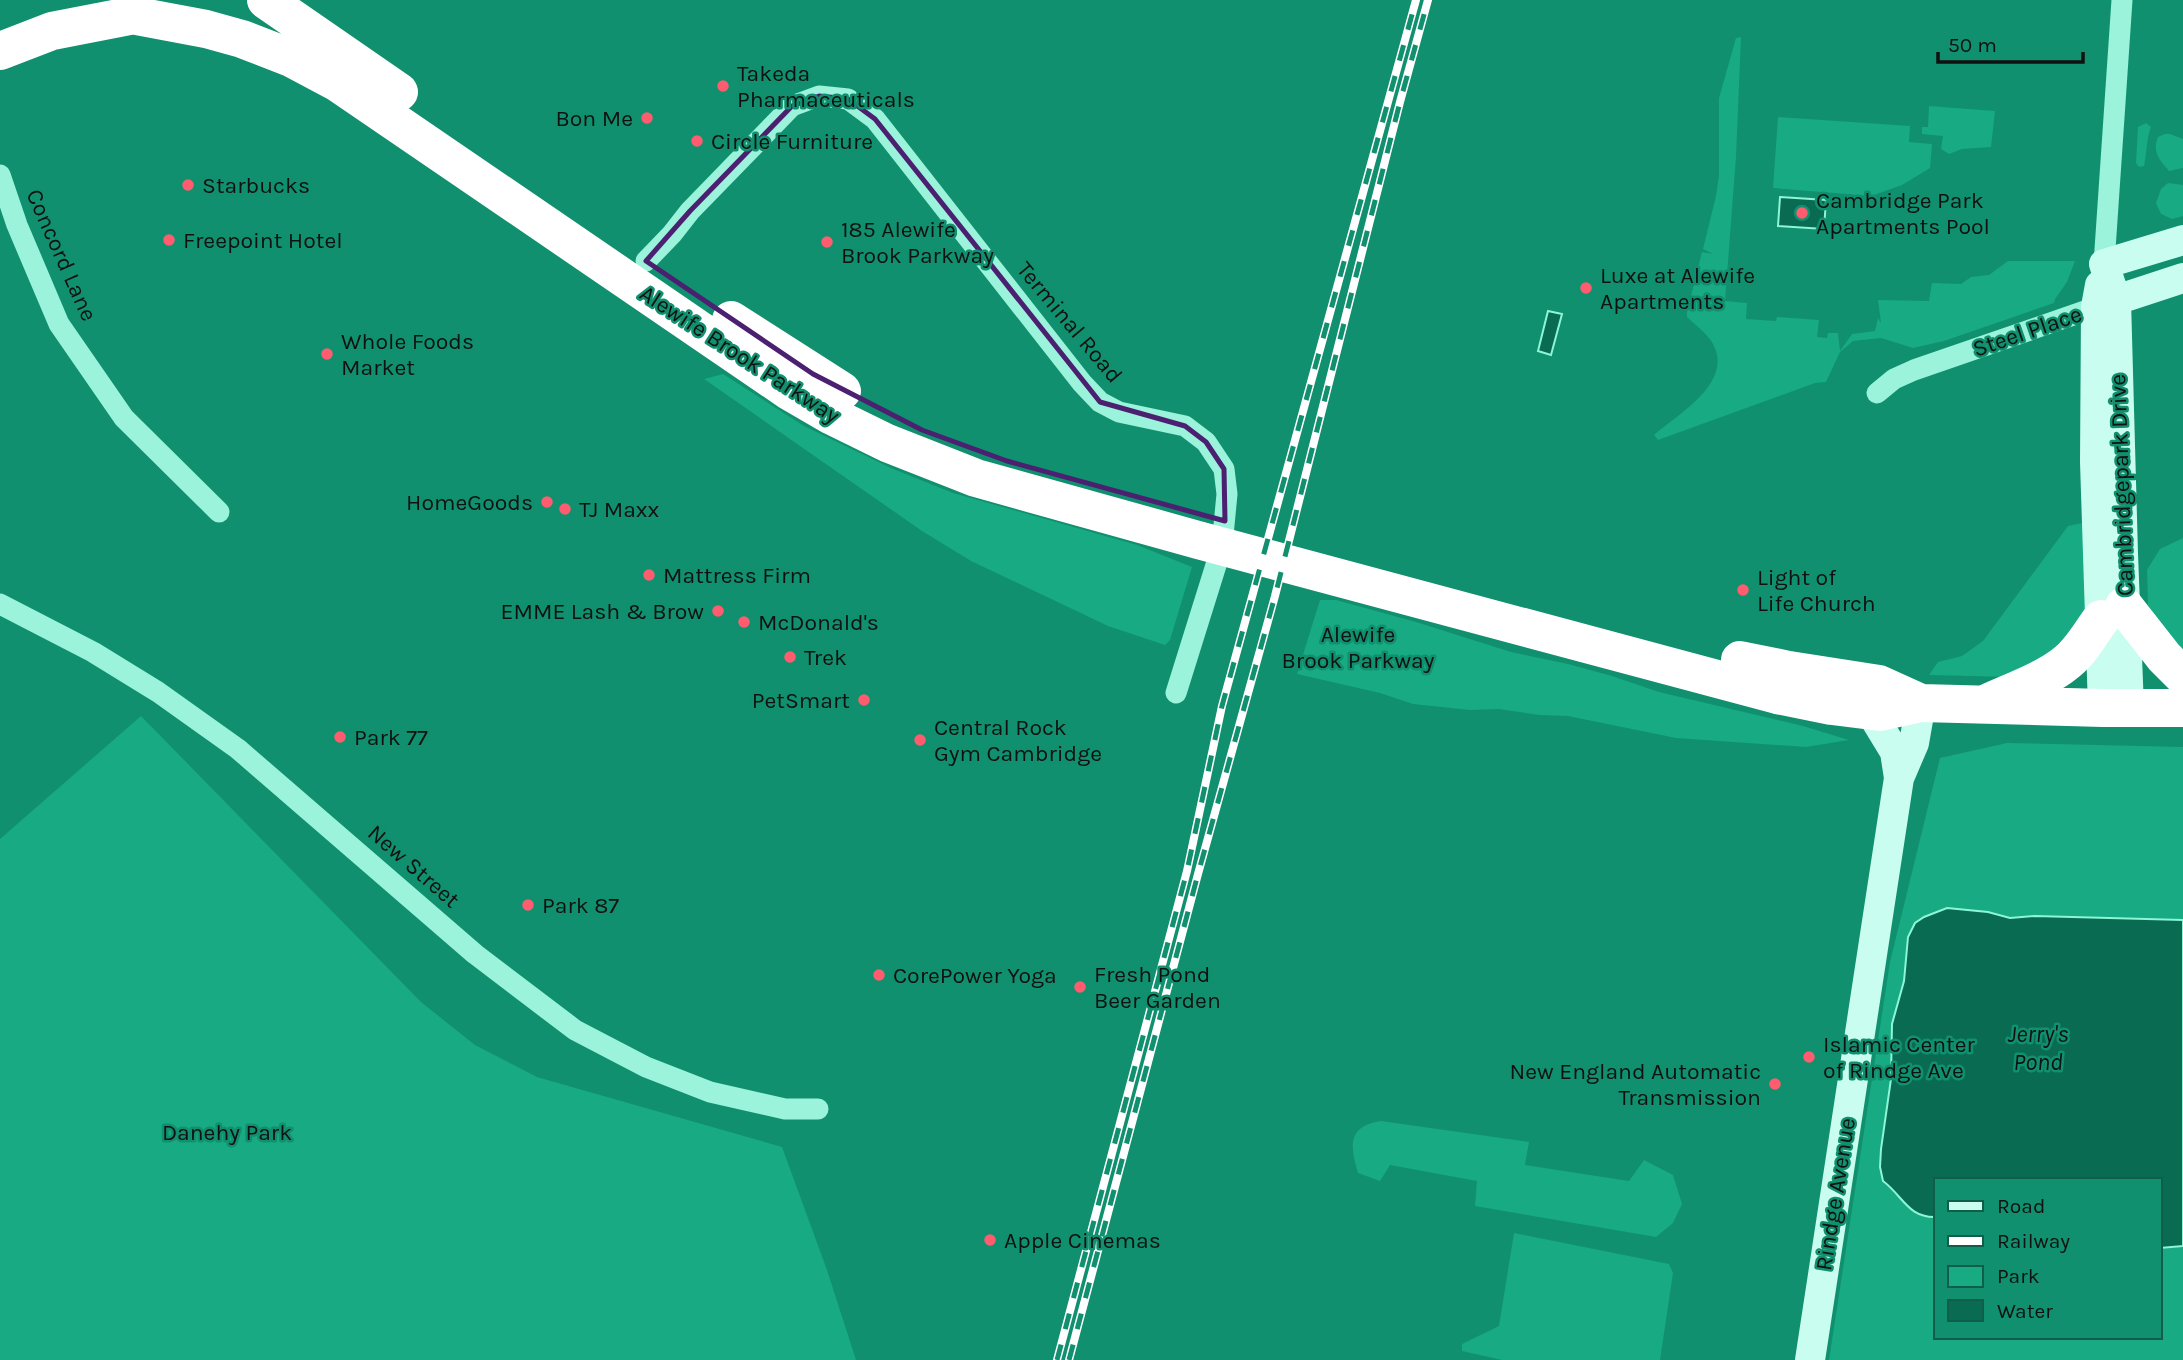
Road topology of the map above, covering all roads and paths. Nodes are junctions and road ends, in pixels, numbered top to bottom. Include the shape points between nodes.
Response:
1 (81, 0) edge
2 (175, 0) edge
3 (266, 0) edge
4 (2122, 0) edge
5 (133, 16) junction
6 (0, 51) edge
7 (0, 175) edge
8 (2183, 240) edge
9 (646, 261) junction
10 (2104, 264) junction
11 (2183, 278) edge
12 (2106, 304) junction
13 (1877, 393) dead end
14 (219, 512) dead end
15 (1201, 528) junction
16 (0, 604) edge
17 (1489, 606) junction
18 (2113, 613) junction
19 (2183, 676) edge
20 (1176, 692) dead end
21 (1921, 703) junction
22 (1984, 705) junction
23 (2116, 708) junction
24 (2183, 708) edge
25 (1870, 711) junction
26 (1899, 778) junction
27 (818, 1109) dead end
28 (1811, 1360) edge

1 - 5 highway, Alewife Brook Parkway via 105,13
2 - 5 highway
3 - 9 highway, Alewife Brook Parkway
4 - 10 street, Cambridgepark Drive
5 - 6 highway via 52,31
5 - 15 highway, Alewife Brook Parkway via 243,39 338,83 759,372 864,433 976,478
7 - 14 street, Concord Lane via 59,324 124,418
8 - 10 street
9 - 15 highway, Alewife Brook Parkway via 799,365 899,420 955,444
9 - 20 street, Terminal Road via 792,106 819,96 848,99 874,119 1100,402 1119,412 1185,426 1206,442 1224,469 1223,546
10 - 12 street, Cambridgepark Drive
11 - 12 street, Steel Place
12 - 13 street, Steel Place via 1914,370
12 - 18 street, Cambridgepark Drive via 2095,462
15 - 17 highway, Alewife Brook Parkway
16 - 27 street, New Street via 101,657 238,749 475,954 575,1030 646,1067 710,1092 785,1109
17 - 21 highway, Alewife Brook Parkway via 1789,670 1879,684
17 - 25 highway, Alewife Brook Parkway via 1755,690
18 - 19 highway
18 - 22 highway via 2060,668
18 - 23 street, Cambridgepark Drive
21 - 22 highway, Alewife Brook Parkway
21 - 25 highway, Alewife Brook Parkway
21 - 26 street, Rindge Avenue via 1914,743
22 - 23 highway, Alewife Brook Parkway
23 - 24 highway, Alewife Brook Parkway
25 - 26 street, Rindge Avenue via 1895,752
26 - 28 street, Rindge Avenue

